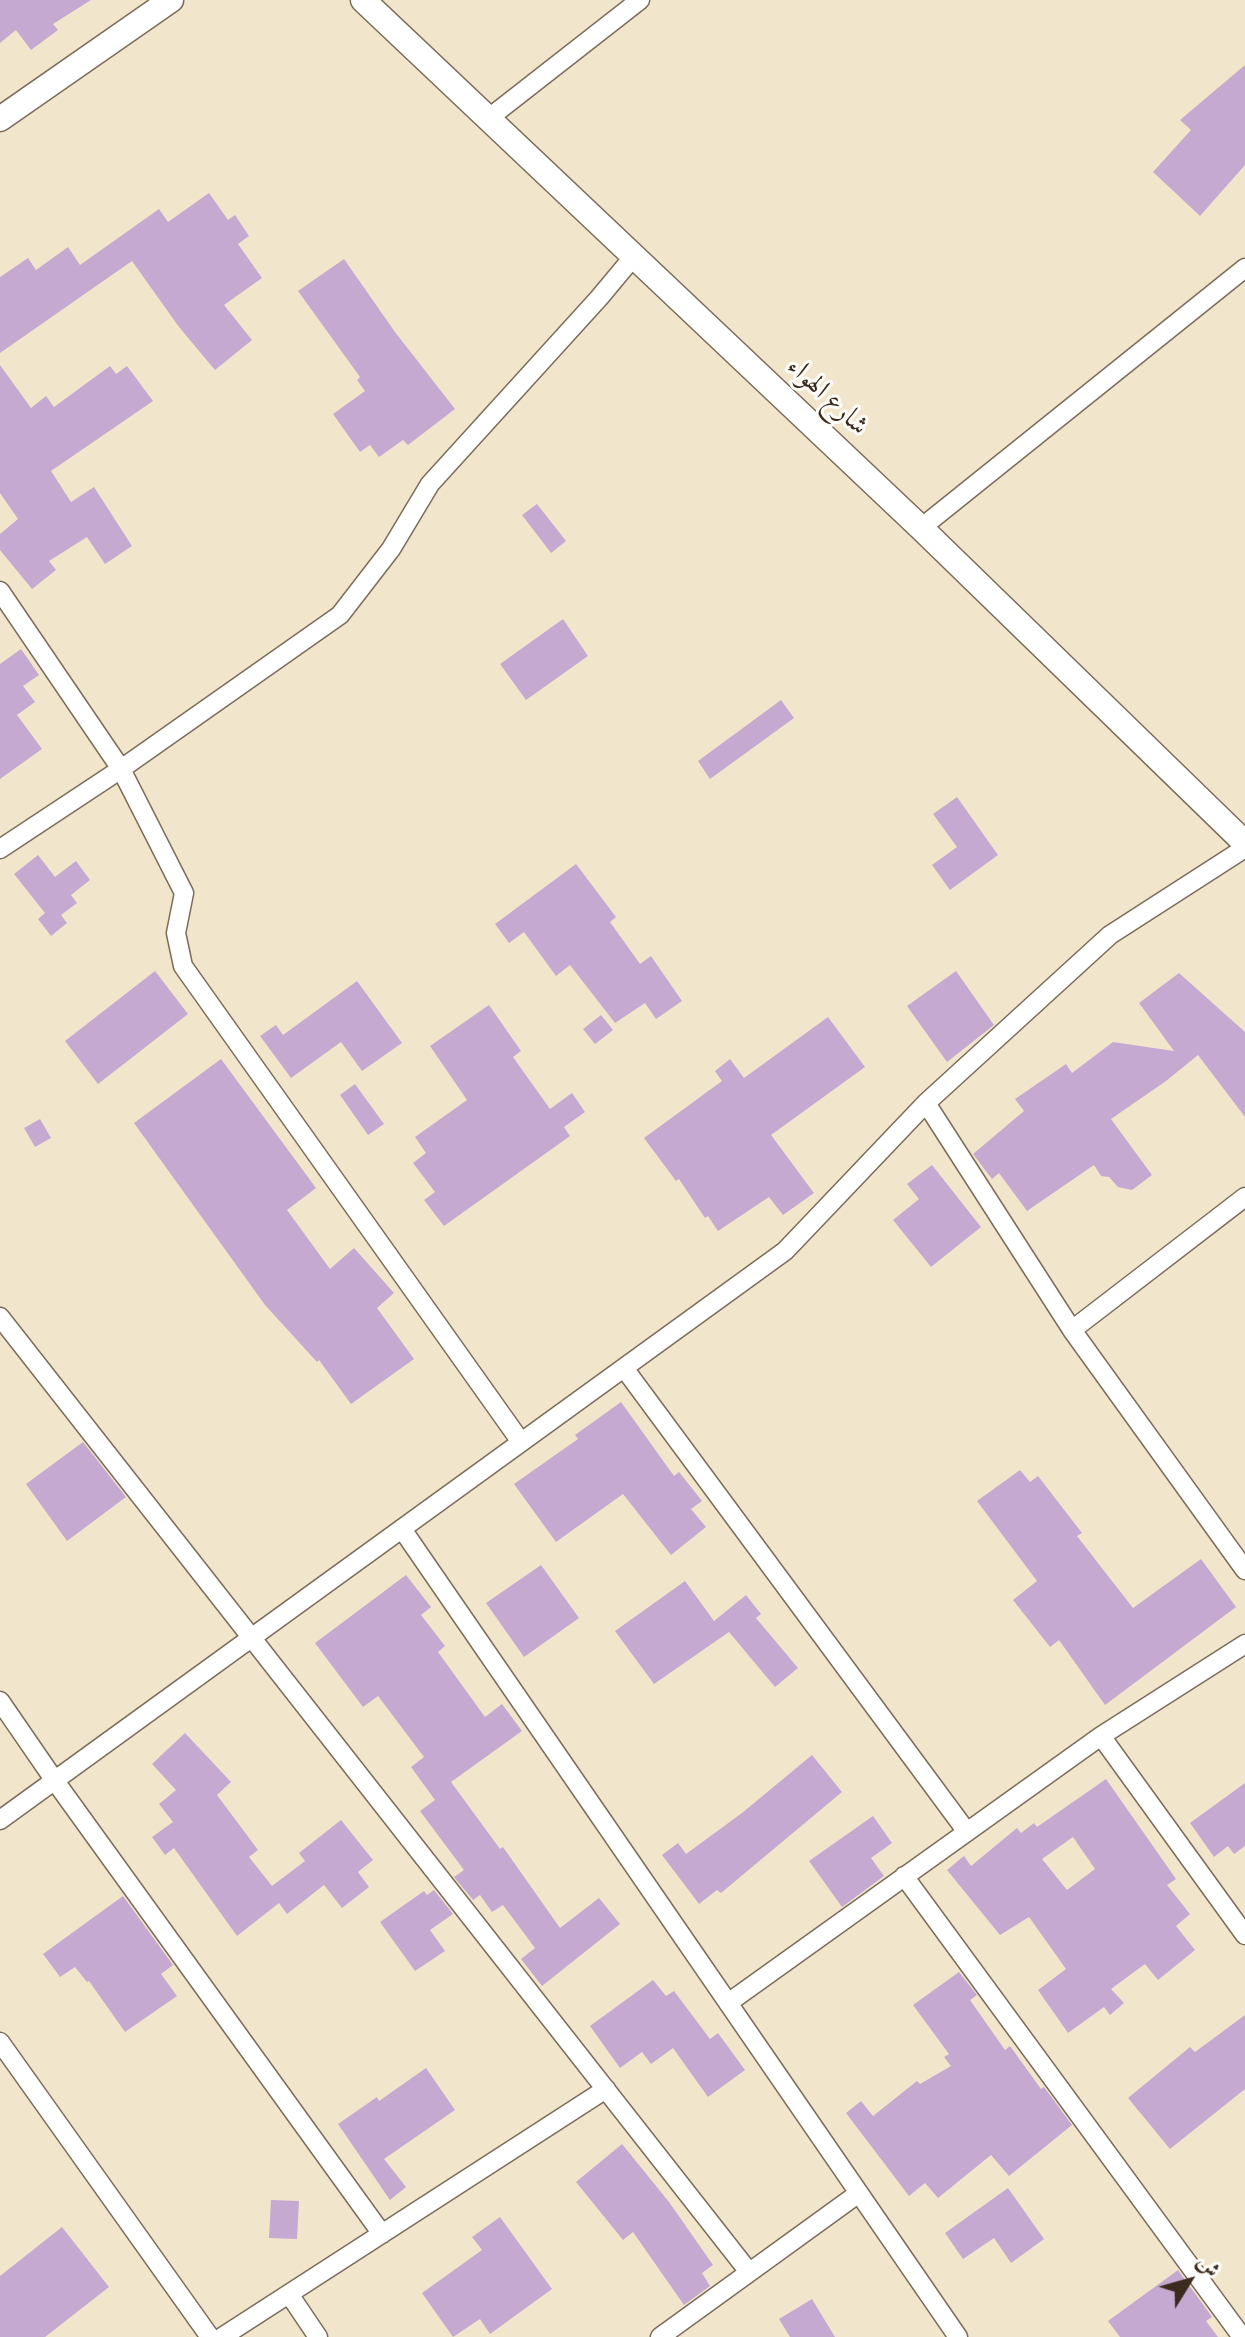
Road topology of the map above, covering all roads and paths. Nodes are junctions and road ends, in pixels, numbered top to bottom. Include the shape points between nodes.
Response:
1 (171, 0) edge
2 (363, 0) edge
3 (640, 0) edge
4 (489, 118) junction
5 (0, 119) edge
6 (634, 256) junction
7 (1245, 268) edge
8 (921, 528) junction
9 (0, 591) edge
10 (121, 769) junction
11 (1245, 846) edge
12 (0, 849) edge
13 (926, 1103) junction
14 (1244, 1200) edge
15 (0, 1317) edge
16 (1072, 1330) junction
17 (624, 1368) junction
18 (521, 1442) junction
19 (402, 1529) junction
20 (1245, 1570) edge
21 (252, 1638) junction
22 (1245, 1644) edge
23 (0, 1701) edge
24 (1101, 1736) junction
25 (55, 1781) junction
26 (0, 1820) edge
27 (967, 1832) junction
28 (904, 1876) junction
29 (1245, 1935) edge
30 (728, 2003) junction
31 (0, 2042) edge
32 (606, 2089) junction
33 (859, 2193) junction
34 (382, 2234) junction
35 (749, 2272) junction
36 (289, 2294) junction
37 (210, 2337) edge
38 (222, 2337) edge
39 (318, 2337) edge
40 (660, 2337) edge
41 (958, 2337) edge
42 (1242, 2337) edge

1 - 5 street
2 - 4 street, شارع الهواء
3 - 4 street
4 - 6 street, شارع الهواء
6 - 8 street, شارع الهواء
6 - 10 street via 430,484 391,549 340,615
7 - 8 street
8 - 11 street, شارع الهواء
9 - 10 street
10 - 12 street
10 - 18 street via 184,893 176,933 183,966
11 - 13 street via 1110,935
13 - 16 street
13 - 17 street via 785,1251
14 - 16 street
15 - 21 street
16 - 20 street
17 - 18 street
17 - 27 street
18 - 19 street
19 - 21 street
19 - 30 street
21 - 25 street
21 - 32 street
22 - 24 street
23 - 25 street
24 - 27 street
24 - 29 street
25 - 26 street
25 - 34 street
27 - 28 street
28 - 30 street
28 - 42 street
30 - 33 street
31 - 37 street
32 - 34 street
32 - 35 street
33 - 35 street
33 - 41 street
34 - 36 street
35 - 40 street
36 - 38 street
36 - 39 street

